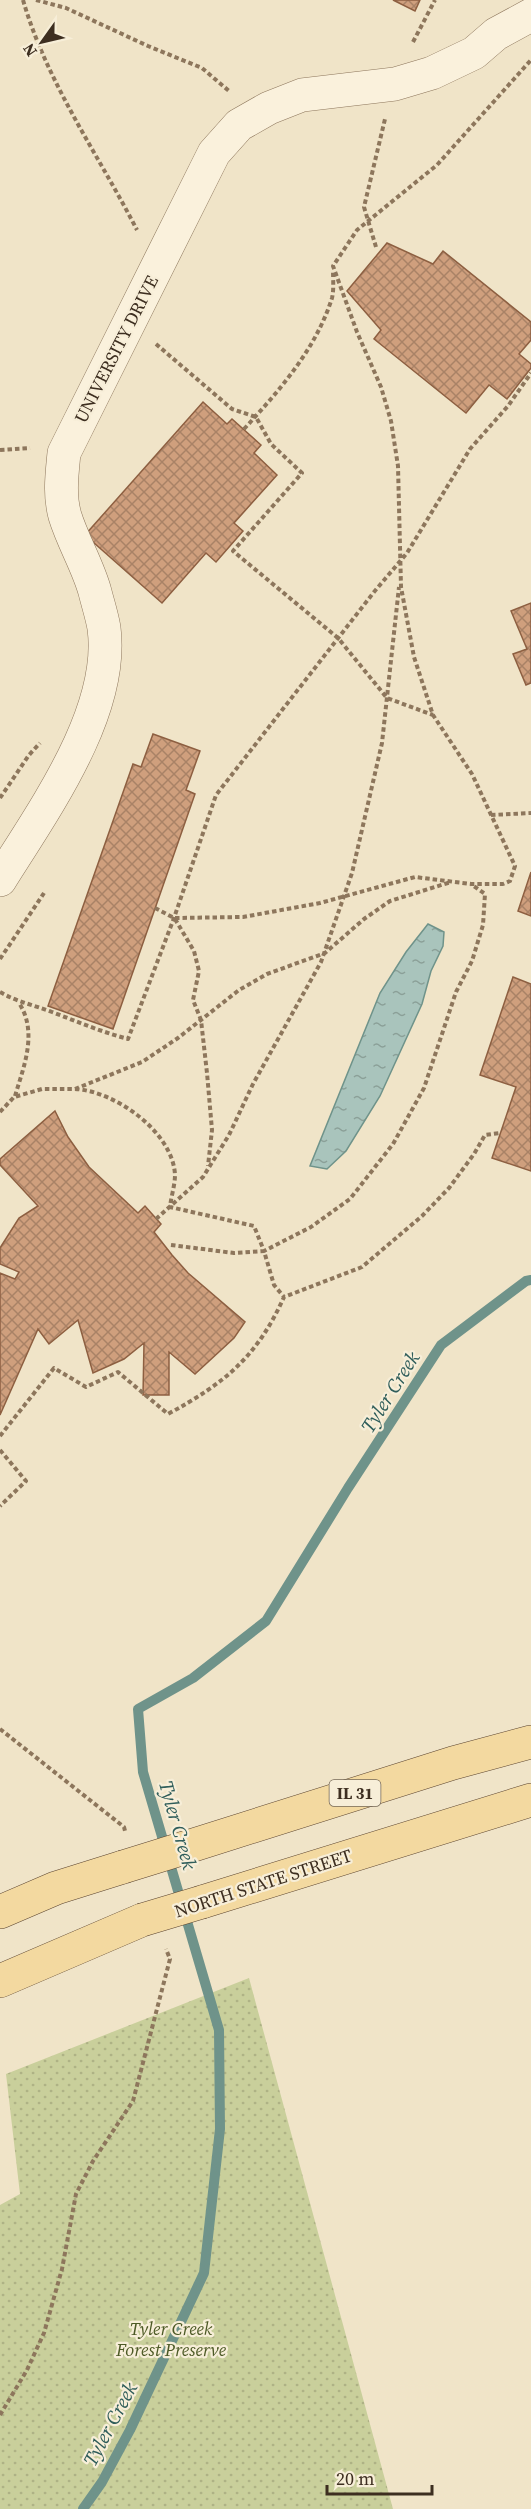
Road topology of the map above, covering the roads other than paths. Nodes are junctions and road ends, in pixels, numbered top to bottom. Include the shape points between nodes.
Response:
1 (531, 15) edge
2 (0, 880) edge
3 (531, 1742) edge
4 (531, 1800) edge
5 (0, 1912) edge
6 (0, 1981) edge

1 - 2 lane, UNIVERSITY DRIVE via 496,34 474,53 432,73 395,84 302,95 239,125 213,153 64,453 61,490 65,515 92,580 104,628 103,670 87,726 66,774
3 - 5 main road, IL 31, bridge via 181,1849 125,1853
4 - 6 main road, NORTH STATE STREET, bridge via 142,1920

